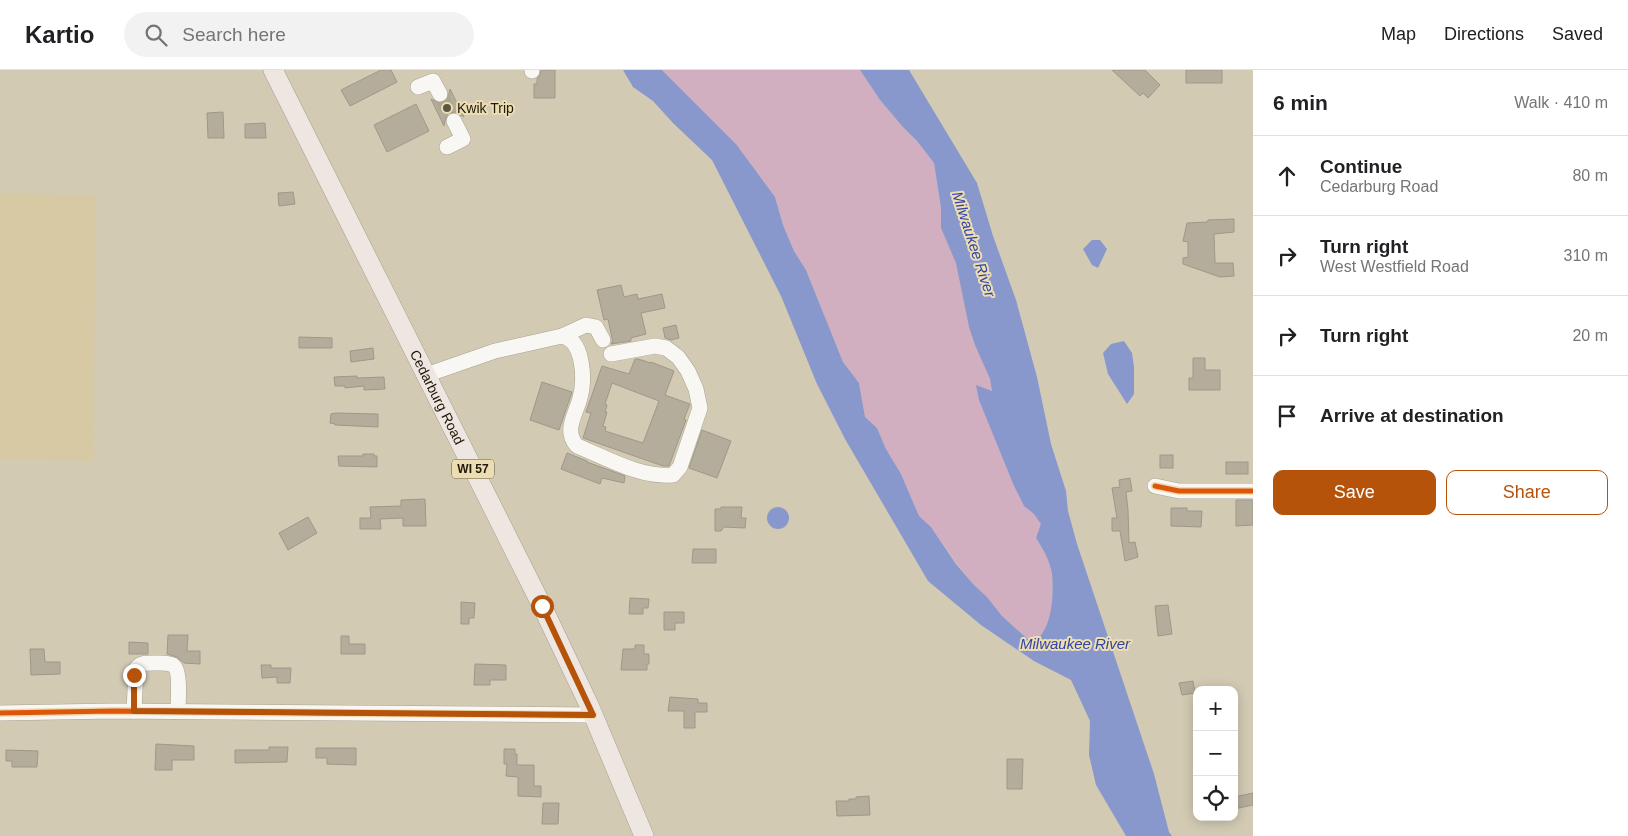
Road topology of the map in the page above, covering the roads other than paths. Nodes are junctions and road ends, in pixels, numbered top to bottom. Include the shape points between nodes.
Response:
1 (273, 70) edge
2 (418, 87) dead end
3 (440, 94) tunnel mouth
4 (454, 121) tunnel mouth
5 (447, 147) dead end
6 (562, 336) junction
7 (426, 375) junction
8 (1155, 486) dead end
9 (1253, 491) edge
10 (134, 711) junction
11 (178, 711) junction
12 (0, 713) edge
13 (593, 715) junction
14 (644, 836) edge

1 - 7 main road, Cedarburg Road / WI 57
2 - 3 street via 433,81
4 - 5 street via 463,138
6 - 6 street via 586,325 596,327 606,349 655,346 666,348 678,357 696,389 700,408 680,467 673,475 633,470 572,441 571,424 581,396 582,366 578,348
6 - 7 street via 495,351
7 - 13 main road, Cedarburg Road / WI 57
8 - 9 street via 1179,491
10 - 11 street
10 - 11 street via 138,665 167,663 176,668
10 - 12 street
11 - 13 street
13 - 14 main road, Cedarburg Road / WI 57

